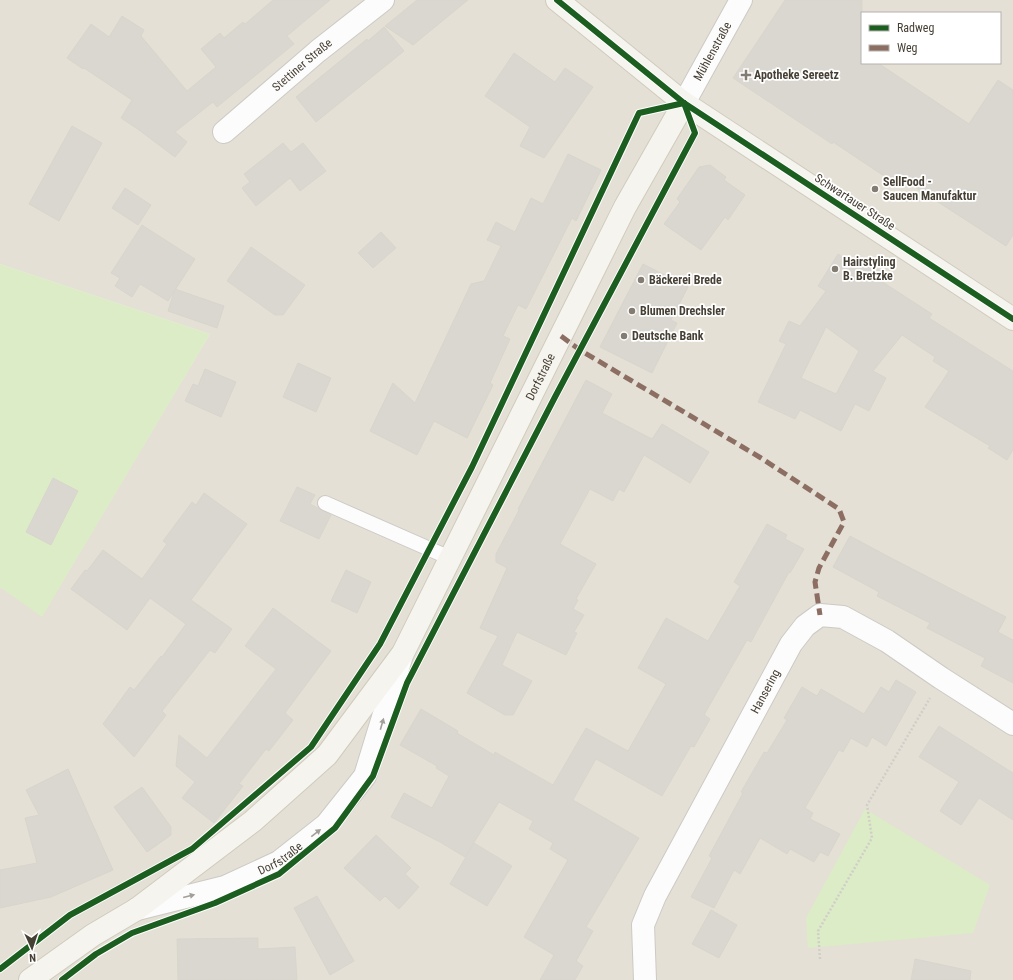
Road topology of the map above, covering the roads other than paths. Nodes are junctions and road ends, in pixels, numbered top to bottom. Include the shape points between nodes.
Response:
1 (382, 0) edge
2 (557, 0) edge
3 (741, 0) edge
4 (684, 103) junction
5 (224, 132) dead end
6 (1013, 319) edge
7 (325, 503) dead end
8 (450, 558) junction
9 (403, 653) junction
10 (1013, 724) edge
11 (138, 909) junction
12 (30, 980) edge
13 (644, 980) edge

1 - 5 street, Stettiner Straße
2 - 4 main road, Schwartauer Straße
3 - 4 street, Mühlenstraße
4 - 6 main road, Schwartauer Straße
4 - 8 main road, Dorfstraße via 625,207
7 - 8 lane
8 - 9 main road, Dorfstraße
9 - 11 main road, Dorfstraße via 327,755 253,821
11 -> 9 street, Dorfstraße via 225,887 279,862 326,825 365,776
10 - 13 street, Hansering via 887,641 844,617 820,615 805,626 791,644 655,896 643,925
11 - 12 main road, Dorfstraße via 93,935

